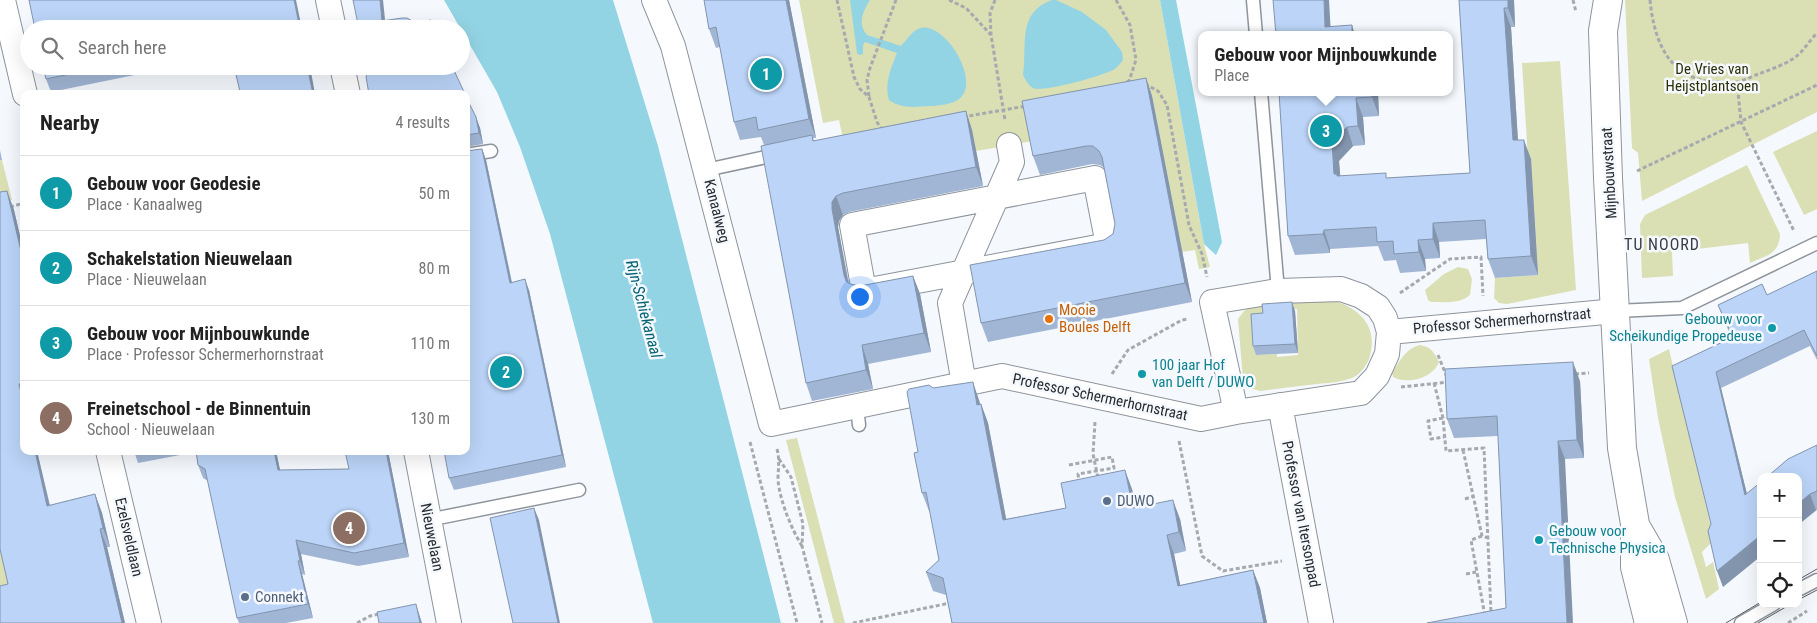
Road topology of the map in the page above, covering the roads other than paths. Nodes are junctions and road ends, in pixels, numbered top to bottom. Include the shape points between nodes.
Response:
1 (3, 0) edge
2 (328, 0) edge
3 (654, 0) edge
4 (1253, 0) edge
5 (1591, 0) edge
6 (1608, 0) edge
7 (332, 20) edge
8 (1256, 31) edge
9 (1603, 31) junction
10 (20, 73) edge
11 (21, 75) edge
12 (344, 75) edge
13 (24, 90) edge
14 (347, 90) edge
15 (1261, 96) edge
16 (1007, 134) road end
17 (491, 151) dead end
18 (792, 151) edge
19 (470, 154) edge
20 (706, 170) junction
21 (996, 197) junction
22 (1817, 243) edge
23 (964, 272) junction
24 (1278, 291) junction
25 (1616, 310) junction
26 (1389, 332) junction
27 (964, 384) junction
28 (1280, 405) junction
29 (1236, 412) junction
30 (771, 424) joint
31 (109, 455) edge
32 (417, 455) edge
33 (580, 490) dead end
34 (428, 520) junction
35 (1634, 524) junction
36 (1817, 580) edge
37 (1802, 588) edge
38 (1767, 608) edge
39 (149, 623) edge
40 (449, 623) edge
41 (1321, 623) edge
42 (1649, 623) edge
43 (1674, 623) edge
44 (1741, 623) edge

1 - 10 street
2 - 7 street
3 - 20 street, Kanaalweg via 673,46
4 - 8 lane
5 - 9 main road, Mijnbouwstraat
6 - 9 main road, Mijnbouwstraat
9 - 25 main road, Mijnbouwstraat
11 - 13 street
12 - 14 street
15 - 24 lane
16 - 21 street via 1012,162
17 - 19 lane
18 - 20 lane
20 - 30 street, Kanaalweg
21 - 23 street
21 - 23 street via 1095,178 1108,245
21 - 23 street via 852,225 864,291
22 - 25 lane via 1682,308
23 - 27 street via 950,303
24 - 26 street via 1341,288 1378,307
24 - 29 street via 1212,302
25 - 26 street, Professor Schermerhornstraat
25 - 35 main road, Mijnbouwstraat via 1622,448
26 - 28 street, Professor Schermerhornstraat via 1387,354 1378,376 1361,393
27 - 29 street, Professor Schermerhornstraat via 1002,376 1201,419
27 - 30 street, Professor Schermerhornstraat via 858,416
28 - 29 street, Professor Schermerhornstraat
28 - 41 street, Professor van Itersonpad
31 - 39 street, Ezelsveldlaan
32 - 34 street, Nieuwelaan
33 - 34 lane
34 - 40 street, Nieuwelaan
35 - 42 main road, Mijnbouwstraat via 1634,567
35 - 43 main road, Mijnbouwstraat via 1654,560
36 - 37 lane
38 - 44 lane

